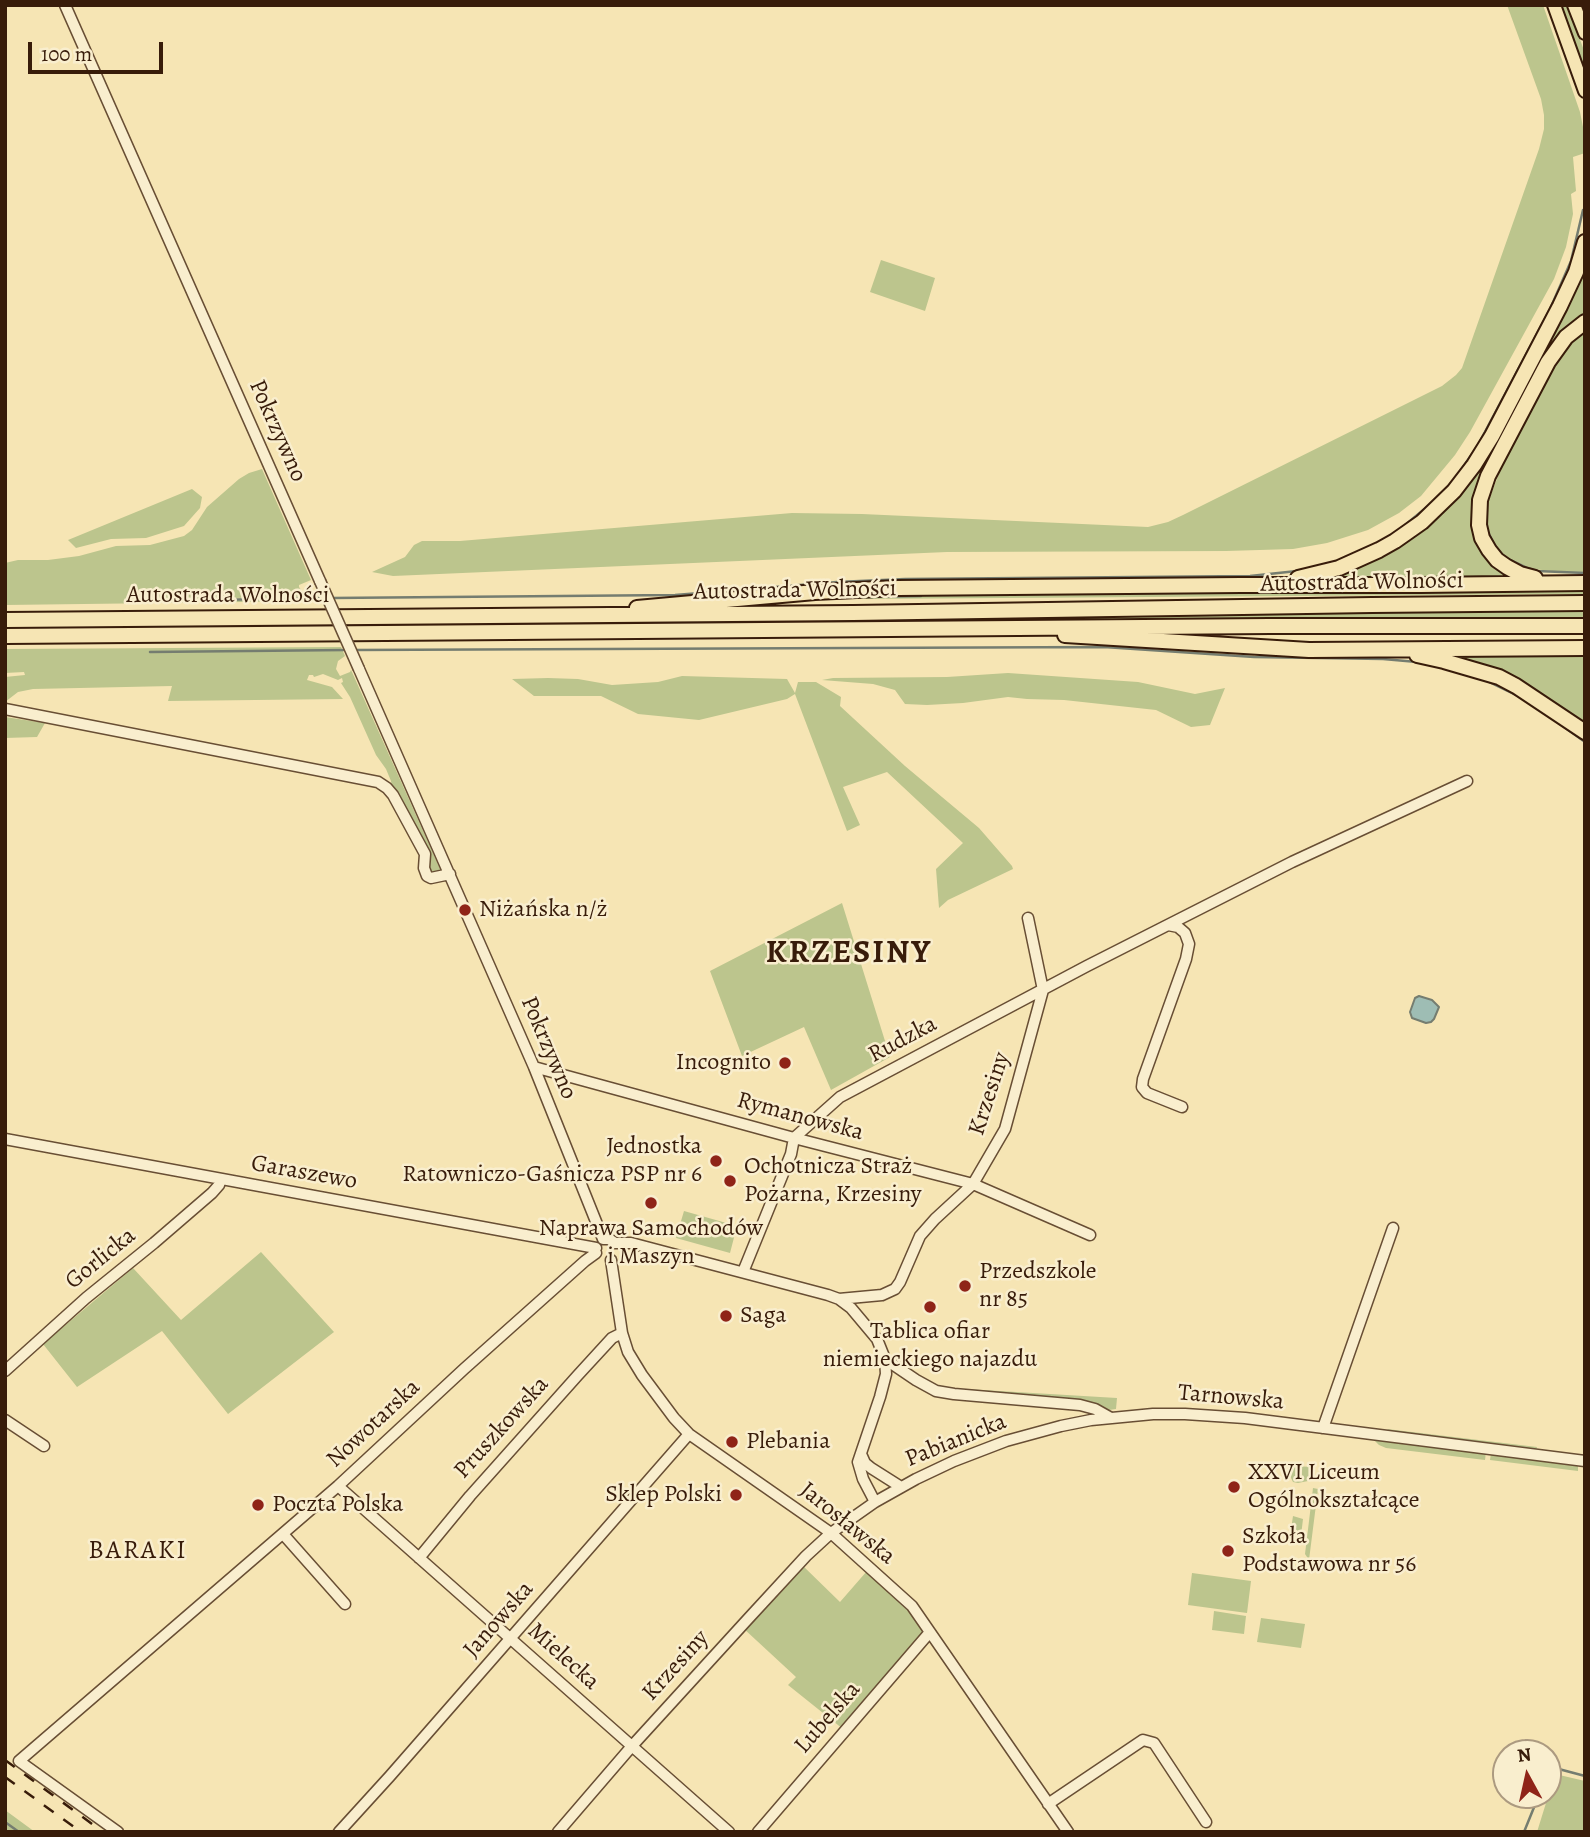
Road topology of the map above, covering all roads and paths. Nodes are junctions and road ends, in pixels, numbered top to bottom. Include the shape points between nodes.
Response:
1 (65, 5) edge
2 (1554, 5) edge
3 (1574, 5) edge
4 (1585, 33) edge
5 (1585, 91) edge
6 (1585, 243) edge
7 (1585, 322) edge
8 (1585, 582) edge
9 (1241, 585) junction
10 (1585, 603) edge
11 (580, 616) junction
12 (5, 620) edge
13 (1585, 626) edge
14 (1001, 628) junction
15 (5, 636) edge
16 (1585, 648) edge
17 (1360, 650) junction
18 (5, 709) edge
19 (1585, 732) edge
20 (1467, 781) dead end
21 (450, 874) junction
22 (1028, 918) dead end
23 (1168, 925) junction
24 (1043, 990) junction
25 (534, 1066) junction
26 (1182, 1107) dead end
27 (794, 1138) junction
28 (5, 1139) edge
29 (221, 1179) junction
30 (973, 1184) junction
31 (1393, 1228) dead end
32 (1090, 1235) dead end
33 (615, 1242) junction
34 (598, 1247) junction
35 (611, 1260) junction
36 (743, 1272) junction
37 (839, 1299) junction
38 (622, 1333) junction
39 (885, 1359) junction
40 (5, 1371) edge
41 (1111, 1418) junction
42 (5, 1420) edge
43 (1322, 1428) junction
44 (689, 1434) junction
45 (44, 1446) dead end
46 (861, 1454) junction
47 (1585, 1461) edge
48 (338, 1486) junction
49 (901, 1487) junction
50 (875, 1502) junction
51 (831, 1533) junction
52 (283, 1534) junction
53 (419, 1558) junction
54 (345, 1604) dead end
55 (930, 1632) junction
56 (510, 1639) junction
57 (632, 1746) junction
58 (1048, 1804) junction
59 (1206, 1822) dead end
60 (118, 1832) edge
61 (339, 1832) edge
62 (558, 1832) edge
63 (729, 1832) edge
64 (758, 1832) edge
65 (1068, 1832) edge

1 - 21 street, Pokrzywno, bridge
2 - 5 main road
3 - 4 main road
6 - 9 highway via 1567,292 1495,429 1444,502 1395,541 1356,562 1307,577
7 - 8 highway via 1562,341 1543,370 1488,476 1478,518 1489,550 1510,569 1531,577
8 - 9 highway
9 - 11 highway via 854,590
10 - 11 highway, Autostrada Wolności
11 - 12 highway, Autostrada Wolności
13 - 14 highway, Autostrada Wolności
14 - 15 highway, Autostrada Wolności
14 - 17 highway via 1234,647
16 - 17 highway
17 - 19 highway via 1424,656 1481,671 1516,686
18 - 21 street via 378,782 393,795 425,854 428,876
20 - 23 street, Rudzka
21 - 25 street, Pokrzywno
22 - 24 street
23 - 24 street, Rudzka
23 - 26 street via 1185,933 1189,944 1142,1087
24 - 27 street, Rudzka via 840,1097
24 - 30 street, Krzesiny via 1005,1129
25 - 27 street, Rymanowska
25 - 34 street, Pokrzywno
27 - 30 street, Rymanowska
27 - 36 street
28 - 29 street, Garaszewo
29 - 34 street, Garaszewo
29 - 40 street, Gorlicka via 212,1193
30 - 32 street, Rymanowska
30 - 37 street, Krzesiny via 920,1236 895,1289 882,1295
31 - 43 street
33 - 34 street via 609,1239
33 - 35 street via 617,1254
33 - 36 street
34 - 35 street via 603,1260
34 - 48 street, Nowotarska
35 - 38 street, Jarosławska
36 - 37 street
37 - 39 street via 869,1328
38 - 44 street, Jarosławska via 642,1375
38 - 53 street, Pruszkowska via 578,1375
39 - 41 street, Tarnowska via 936,1391 1080,1405
39 - 46 street via 884,1381
41 - 43 street, Tarnowska via 1185,1414
41 - 49 street, Pabianicka via 1006,1441
42 - 45 street
43 - 47 street, Tarnowska
44 - 51 street, Jarosławska
44 - 56 street, Janowska
46 - 49 street via 871,1468
46 - 50 street via 859,1468
48 - 52 street, Nowotarska
48 - 53 street, Mielecka
49 - 50 street, Pabianicka
50 - 51 street, Pabianicka
51 - 55 street, Jarosławska via 912,1606
51 - 57 street, Krzesiny
52 - 54 street
52 - 60 street, Nowotarska via 19,1762
53 - 56 street, Mielecka
55 - 58 street, Jarosławska
55 - 64 street, Lubelska
56 - 57 street, Mielecka
56 - 61 street, Janowska
57 - 62 street, Krzesiny
57 - 63 street, Mielecka
58 - 59 street via 1143,1740 1154,1744
58 - 65 street, Jarosławska

